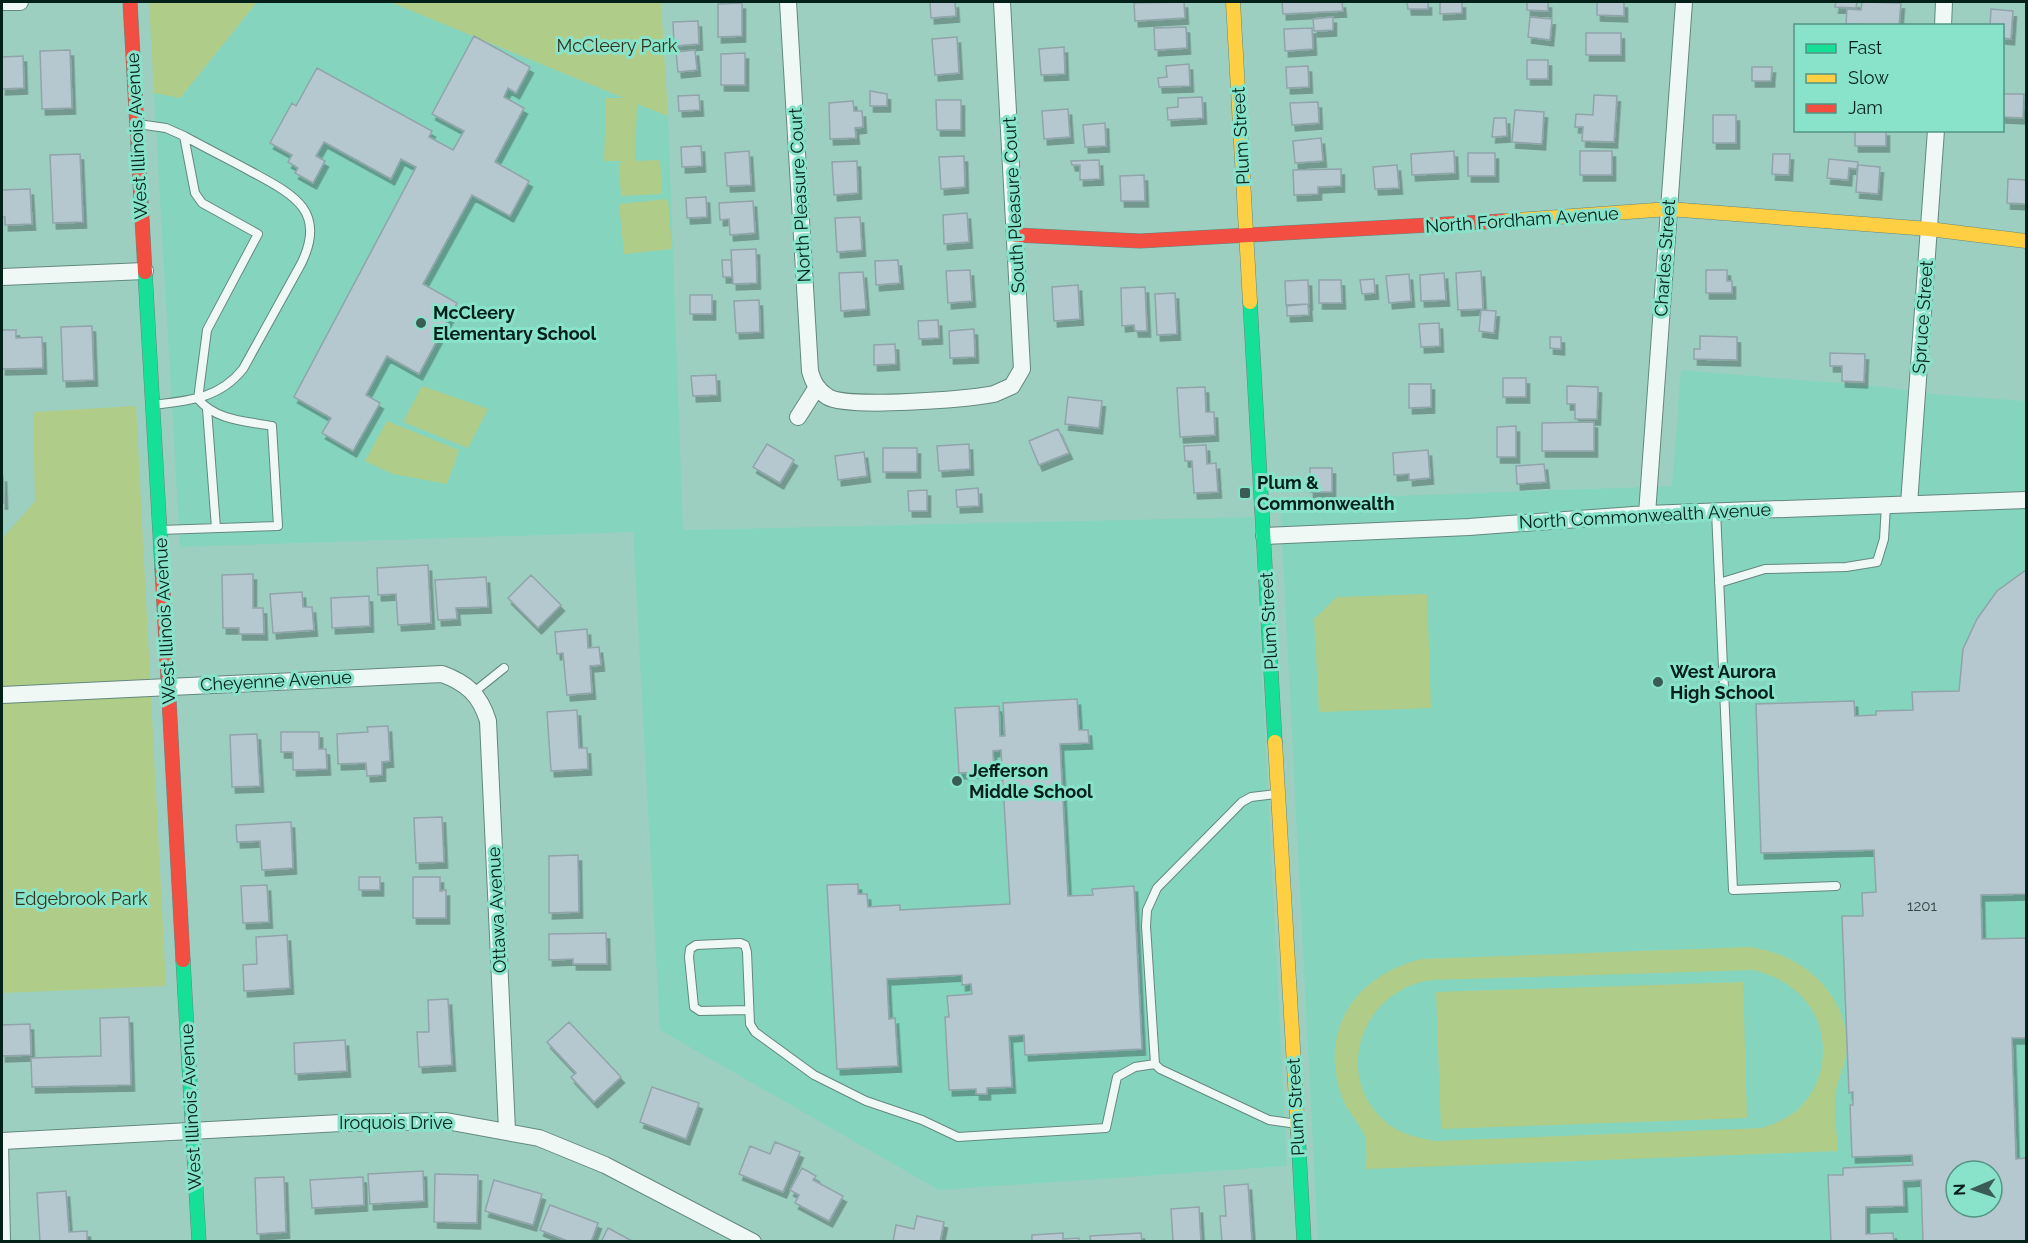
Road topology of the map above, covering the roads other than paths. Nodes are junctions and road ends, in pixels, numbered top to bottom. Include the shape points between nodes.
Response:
1 (2, 2) edge
2 (20, 2) edge
3 (130, 2) edge
4 (788, 2) edge
5 (1002, 2) edge
6 (1233, 2) edge
7 (1684, 2) edge
8 (1944, 2) edge
9 (1943, 24) edge
10 (137, 123) junction
11 (1936, 132) edge
12 (184, 136) junction
13 (1669, 209) junction
14 (1929, 230) junction
15 (1016, 235) junction
16 (1247, 236) junction
17 (2026, 241) edge
18 (145, 271) junction
19 (2, 277) edge
20 (817, 387) junction
21 (198, 399) junction
22 (152, 405) junction
23 (207, 409) junction
24 (798, 417) dead end
25 (2026, 500) edge
26 (1909, 504) junction
27 (1886, 505) junction
28 (1716, 512) junction
29 (1647, 514) junction
30 (216, 528) junction
31 (160, 530) junction
32 (1264, 536) junction
33 (1719, 583) junction
34 (504, 668) dead end
35 (168, 687) junction
36 (474, 692) junction
37 (2, 695) edge
38 (1278, 794) junction
39 (1836, 886) dead end
40 (749, 1010) junction
41 (1155, 1064) junction
42 (1297, 1124) junction
43 (507, 1130) junction
44 (193, 1132) junction
45 (3, 1141) edge
46 (6, 1242) edge
47 (199, 1242) edge
48 (753, 1242) edge
49 (1304, 1242) edge

1 - 2 street
3 - 10 street, West Illinois Avenue
4 - 20 street, North Pleasure Court via 810,371
5 - 15 street, South Pleasure Court
6 - 16 street, Plum Street
7 - 13 street, Charles Street
8 - 9 street
10 - 12 lane
10 - 18 street, West Illinois Avenue
11 - 14 street, Spruce Street
12 - 21 lane via 195,193 202,203 258,234 207,330
12 - 21 lane via 291,194 306,211 311,229 309,249 243,369 224,389
13 - 14 street, North Fordham Avenue
13 - 16 street, North Fordham Avenue
13 - 29 street, Charles Street
14 - 17 street, North Fordham Avenue
14 - 26 street, Spruce Street
15 - 16 street, North Fordham Avenue via 1140,241
15 - 20 street, South Pleasure Court via 1023,359 1012,386 994,394 856,403 829,398
16 - 32 street, Plum Street
18 - 19 street
18 - 22 street, West Illinois Avenue
20 - 24 street
21 - 22 lane
21 - 23 lane
22 - 31 street, West Illinois Avenue
23 - 30 lane
23 - 30 lane via 224,418 272,426 278,526
25 - 26 street, North Commonwealth Avenue
26 - 27 street, North Commonwealth Avenue
27 - 28 street, North Commonwealth Avenue
27 - 33 lane via 1884,539 1877,562 1846,567 1765,569
28 - 29 street, North Commonwealth Avenue
28 - 33 lane
29 - 32 street, North Commonwealth Avenue
30 - 31 lane
31 - 35 street, West Illinois Avenue
32 - 38 street, Plum Street
33 - 39 lane via 1732,890
34 - 36 lane
35 - 36 street, Cheyenne Avenue via 442,674
35 - 37 street, Cheyenne Avenue
35 - 44 street, West Illinois Avenue
36 - 43 street, Ottawa Avenue via 488,721
38 - 41 lane via 1242,802 1157,888 1147,910 1146,926
38 - 42 street, Plum Street
40 - 40 lane via 745,945 696,945 690,949 694,1007 700,1011
40 - 41 lane via 755,1032 814,1075 866,1101 958,1137 1106,1128 1117,1077 1135,1067
41 - 42 lane via 1269,1120
42 - 49 street, Plum Street
43 - 44 street, Iroquois Drive via 446,1121 403,1120
43 - 48 street, Iroquois Drive via 539,1138 605,1165
44 - 45 street, Iroquois Drive
44 - 47 street, West Illinois Avenue
45 - 46 lane

